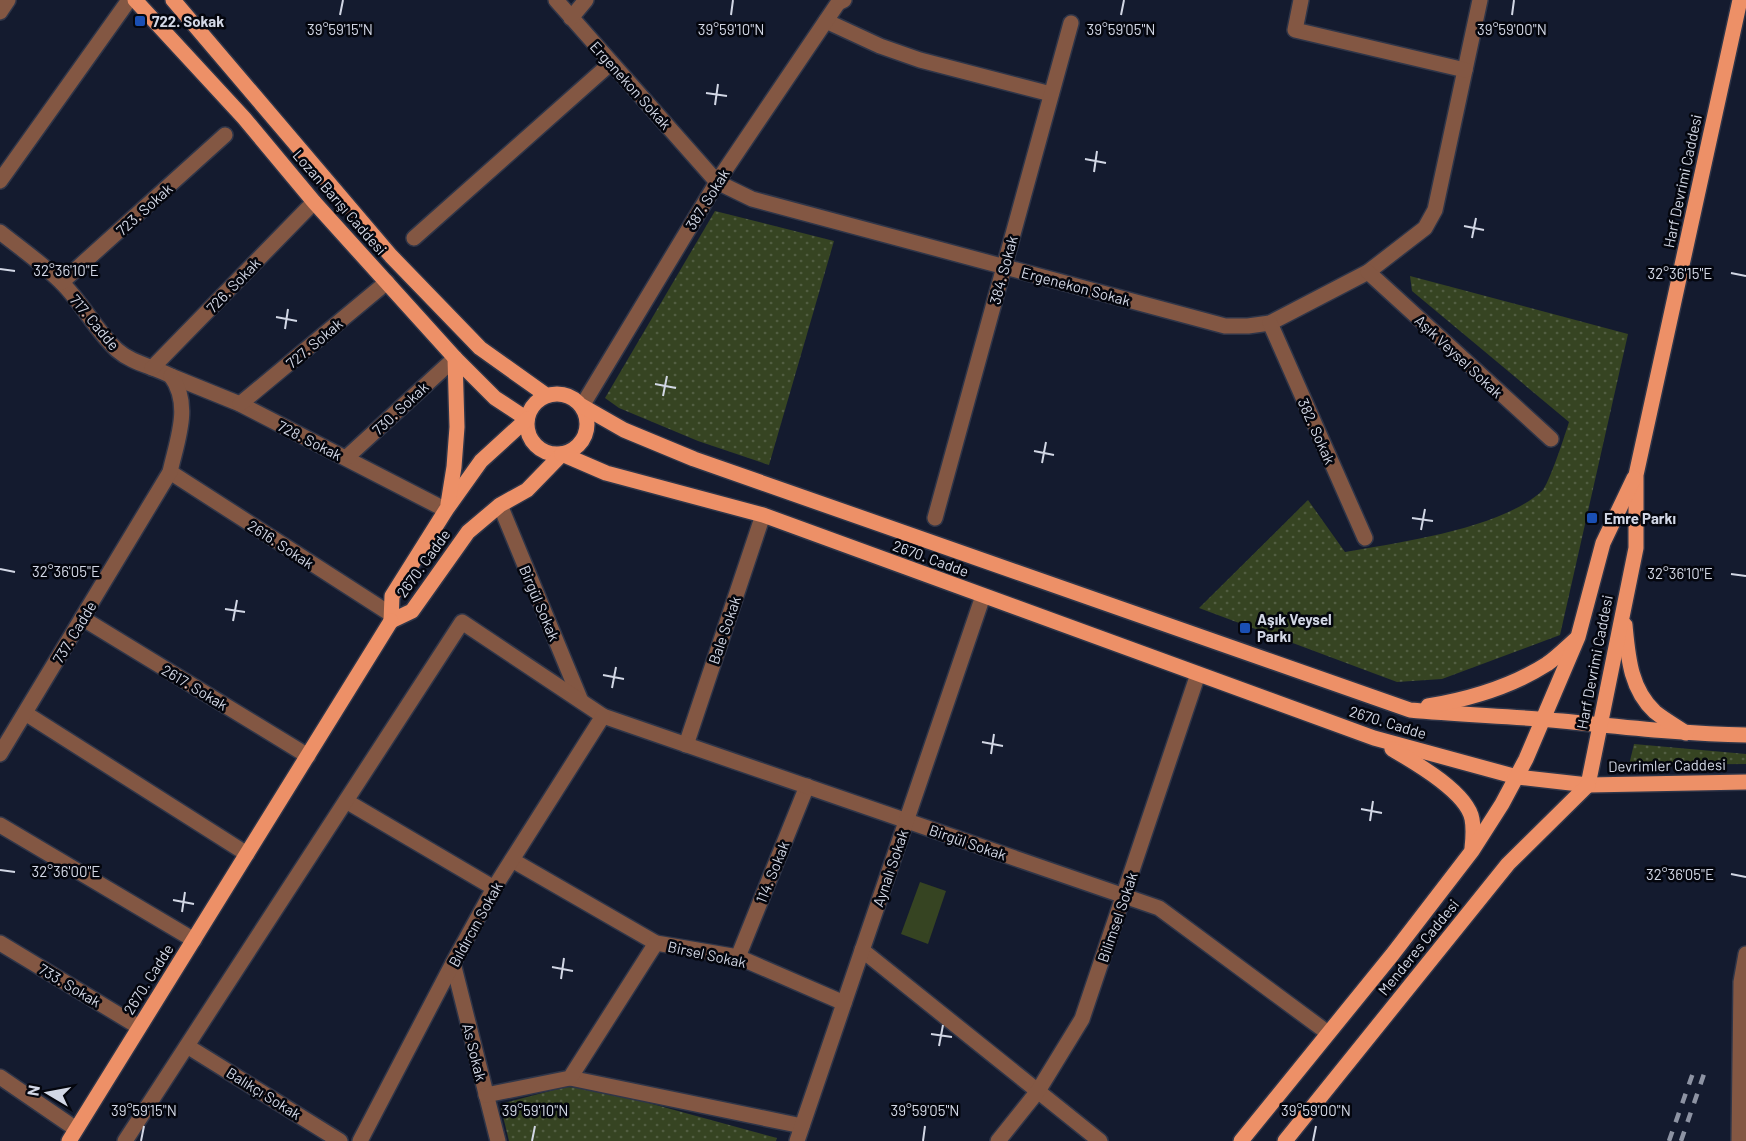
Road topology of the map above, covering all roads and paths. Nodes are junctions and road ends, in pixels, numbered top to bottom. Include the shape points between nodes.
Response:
1 (8, 0) edge
2 (129, 0) edge
3 (135, 0) edge
4 (173, 0) edge
5 (555, 0) edge
6 (586, 0) edge
7 (844, 0) edge
8 (1301, 0) edge
9 (1480, 0) edge
10 (1740, 0) edge
11 (0, 12) edge
12 (571, 18) junction
13 (826, 21) junction
14 (1071, 23) dead end
15 (611, 63) junction
16 (1465, 70) junction
17 (1051, 94) junction
18 (225, 135) dead end
19 (0, 182) edge
20 (717, 182) junction
21 (314, 202) junction
22 (0, 232) edge
23 (414, 238) dead end
24 (1004, 267) junction
25 (1368, 272) junction
26 (62, 282) junction
27 (387, 282) junction
28 (1270, 323) junction
29 (455, 358) junction
30 (152, 368) junction
31 (171, 376) junction
32 (546, 395) junction
33 (240, 404) junction
34 (582, 406) junction
35 (527, 419) junction
36 (1551, 440) dead end
37 (562, 454) junction
38 (346, 458) junction
39 (170, 472) junction
40 (1636, 475) junction
41 (500, 505) junction
42 (447, 510) junction
43 (763, 515) junction
44 (935, 518) dead end
45 (1365, 538) dead end
46 (983, 596) junction
47 (1623, 609) junction
48 (82, 618) junction
49 (392, 618) junction
50 (1578, 638) junction
51 (1198, 674) junction
52 (581, 701) junction
53 (1410, 710) junction
54 (24, 713) junction
55 (603, 716) junction
56 (1542, 719) junction
57 (1600, 725) junction
58 (1686, 733) junction
59 (1746, 735) edge
60 (1374, 738) junction
61 (686, 745) junction
62 (0, 754) edge
63 (308, 756) junction
64 (1517, 777) junction
65 (1746, 782) edge
66 (1588, 785) junction
67 (807, 786) junction
68 (346, 801) junction
69 (906, 821) junction
70 (0, 825) edge
71 (1472, 851) junction
72 (247, 854) junction
73 (512, 860) junction
74 (494, 888) junction
75 (1124, 896) junction
76 (194, 940) junction
77 (0, 943) edge
78 (656, 943) junction
79 (862, 950) junction
80 (1746, 954) edge
81 (738, 957) junction
82 (453, 963) junction
83 (844, 1003) junction
84 (139, 1027) junction
85 (1328, 1033) junction
86 (187, 1046) junction
87 (1743, 1063) edge
88 (0, 1077) edge
89 (570, 1078) junction
90 (1038, 1091) junction
91 (486, 1095) junction
92 (802, 1126) junction
93 (73, 1135) edge
94 (125, 1141) edge
95 (340, 1141) edge
96 (360, 1141) edge
97 (498, 1141) edge
98 (797, 1141) edge
99 (998, 1141) edge
100 (1100, 1141) edge
101 (1240, 1141) edge
102 (1285, 1141) edge
103 (1739, 1141) edge

1 - 11 street
2 - 19 street
3 - 21 main road, Lozan Barışı Caddesi via 244,118
4 - 32 main road, Lozan Barışı Caddesi via 391,256 480,348
5 - 12 street, Ergenekon Sokak
6 - 12 street
7 - 13 street, 387. Sokak
8 - 16 street via 1295,30
9 - 16 street, Ergenekon Sokak
10 - 40 main road, Harf Devrimi Caddesi
12 - 15 street, Ergenekon Sokak
13 - 17 street via 920,60
13 - 20 street, 387. Sokak
14 - 17 street, 384. Sokak
15 - 20 street, Ergenekon Sokak
15 - 23 street
16 - 25 street, Ergenekon Sokak via 1435,210 1425,228
17 - 24 street, 384. Sokak
18 - 26 street, 723. Sokak
20 - 24 street, Ergenekon Sokak via 752,199
20 - 34 street, 387. Sokak
21 - 27 main road, Lozan Barışı Caddesi
21 - 30 street, 726. Sokak
22 - 26 street, 717. Cadde
24 - 28 street, Ergenekon Sokak via 1225,326
24 - 44 street, 384. Sokak
25 - 28 street, Ergenekon Sokak
25 - 36 street, Aşık Veysel Sokak
26 - 30 street, 717. Cadde via 117,351
27 - 29 main road, Lozan Barışı Caddesi
27 - 33 street, 727. Sokak
28 - 45 street, 382. Sokak
29 - 35 main road, Lozan Barışı Caddesi via 495,398
29 - 38 street, 730. Sokak
29 - 42 main road via 457,427
30 - 31 street, 717. Cadde
31 - 33 street, 728. Sokak
31 - 39 street, 737. Cadde via 182,401
32 - 34 main road via 571,396
32 - 35 main road via 530,409
33 - 38 street, 728. Sokak
34 - 37 main road via 587,418 585,437
34 - 53 main road, 2670. Cadde via 624,430 694,459
35 - 37 main road via 530,438 536,445 543,451
35 - 42 main road, 2670. Cadde via 482,461
37 - 41 main road, 2670. Cadde via 527,490
37 - 43 main road, 2670. Cadde via 606,473
38 - 42 street, 728. Sokak
39 - 48 street, 737. Cadde
39 - 49 street, 2616. Sokak
40 - 47 main road, Harf Devrimi Caddesi via 1636,548
40 - 50 main road, Harf Devrimi Caddesi via 1603,543
41 - 49 main road, 2670. Cadde via 468,531 412,610
41 - 52 street, Birgül Sokak
42 - 49 main road, 2670. Cadde via 392,596
43 - 46 main road, 2670. Cadde
43 - 61 street, Bale Sokak
46 - 51 main road, 2670. Cadde
46 - 69 street, Aynalı Sokak
47 - 57 main road, Harf Devrimi Caddesi
47 - 58 main road via 1628,665 1640,692 1655,711
48 - 54 street, 737. Cadde
48 - 63 street, 2617. Sokak
49 - 63 main road, 2670. Cadde
50 - 53 main road via 1549,662 1518,680 1460,700
50 - 56 main road, Harf Devrimi Caddesi
51 - 60 main road, 2670. Cadde
51 - 75 street, Bilimsel Sokak
52 - 55 street, Birgül Sokak
52 - 68 street, Birgül Sokak via 462,622
53 - 56 main road, 2670. Cadde
54 - 62 street, 737. Cadde
54 - 72 street
55 - 61 street, Birgül Sokak
55 - 73 street, Bıldırcın Sokak
56 - 57 main road, 2670. Cadde
56 - 64 main road, Harf Devrimi Caddesi
57 - 58 main road, Devrimler Caddesi
57 - 66 main road, Harf Devrimi Caddesi
58 - 59 main road, Devrimler Caddesi
60 - 64 main road, 2670. Cadde
60 - 71 main road via 1425,769 1461,800 1472,817
61 - 67 street, Birgül Sokak
63 - 72 main road, 2670. Cadde
64 - 66 main road, 2670. Cadde
64 - 71 main road, Menderes Caddesi
65 - 66 main road, Devrimler Caddesi
66 - 102 main road, Menderes Caddesi via 1508,864
67 - 69 street, Birgül Sokak
67 - 81 street, 114. Sokak
68 - 74 street
68 - 86 street
69 - 75 street, Birgül Sokak
69 - 79 street, Aynalı Sokak
70 - 76 street
71 - 85 main road, Menderes Caddesi
72 - 76 main road, 2670. Cadde
73 - 74 street, Bıldırcın Sokak
73 - 78 street, Birsel Sokak
74 - 82 street, Bıldırcın Sokak
75 - 85 street, Birgül Sokak via 1160,908
75 - 90 street, Bilimsel Sokak via 1082,1019
76 - 84 main road, 2670. Cadde
77 - 84 street, 733. Sokak
78 - 81 street, Birsel Sokak
78 - 89 street
79 - 83 street, Aynalı Sokak
79 - 90 street
80 - 87 street via 1741,982
81 - 83 street, Birsel Sokak
82 - 91 street, As Sokak
82 - 96 street, Bıldırcın Sokak
83 - 92 street, Aynalı Sokak
84 - 93 main road, 2670. Cadde
85 - 101 main road, Menderes Caddesi
86 - 94 street
86 - 95 street, Balıkçı Sokak
87 - 103 street
88 - 93 street
89 - 91 street
89 - 92 street
90 - 99 street, Bilimsel Sokak
90 - 100 street
91 - 97 street, As Sokak
92 - 98 street, Aynalı Sokak

